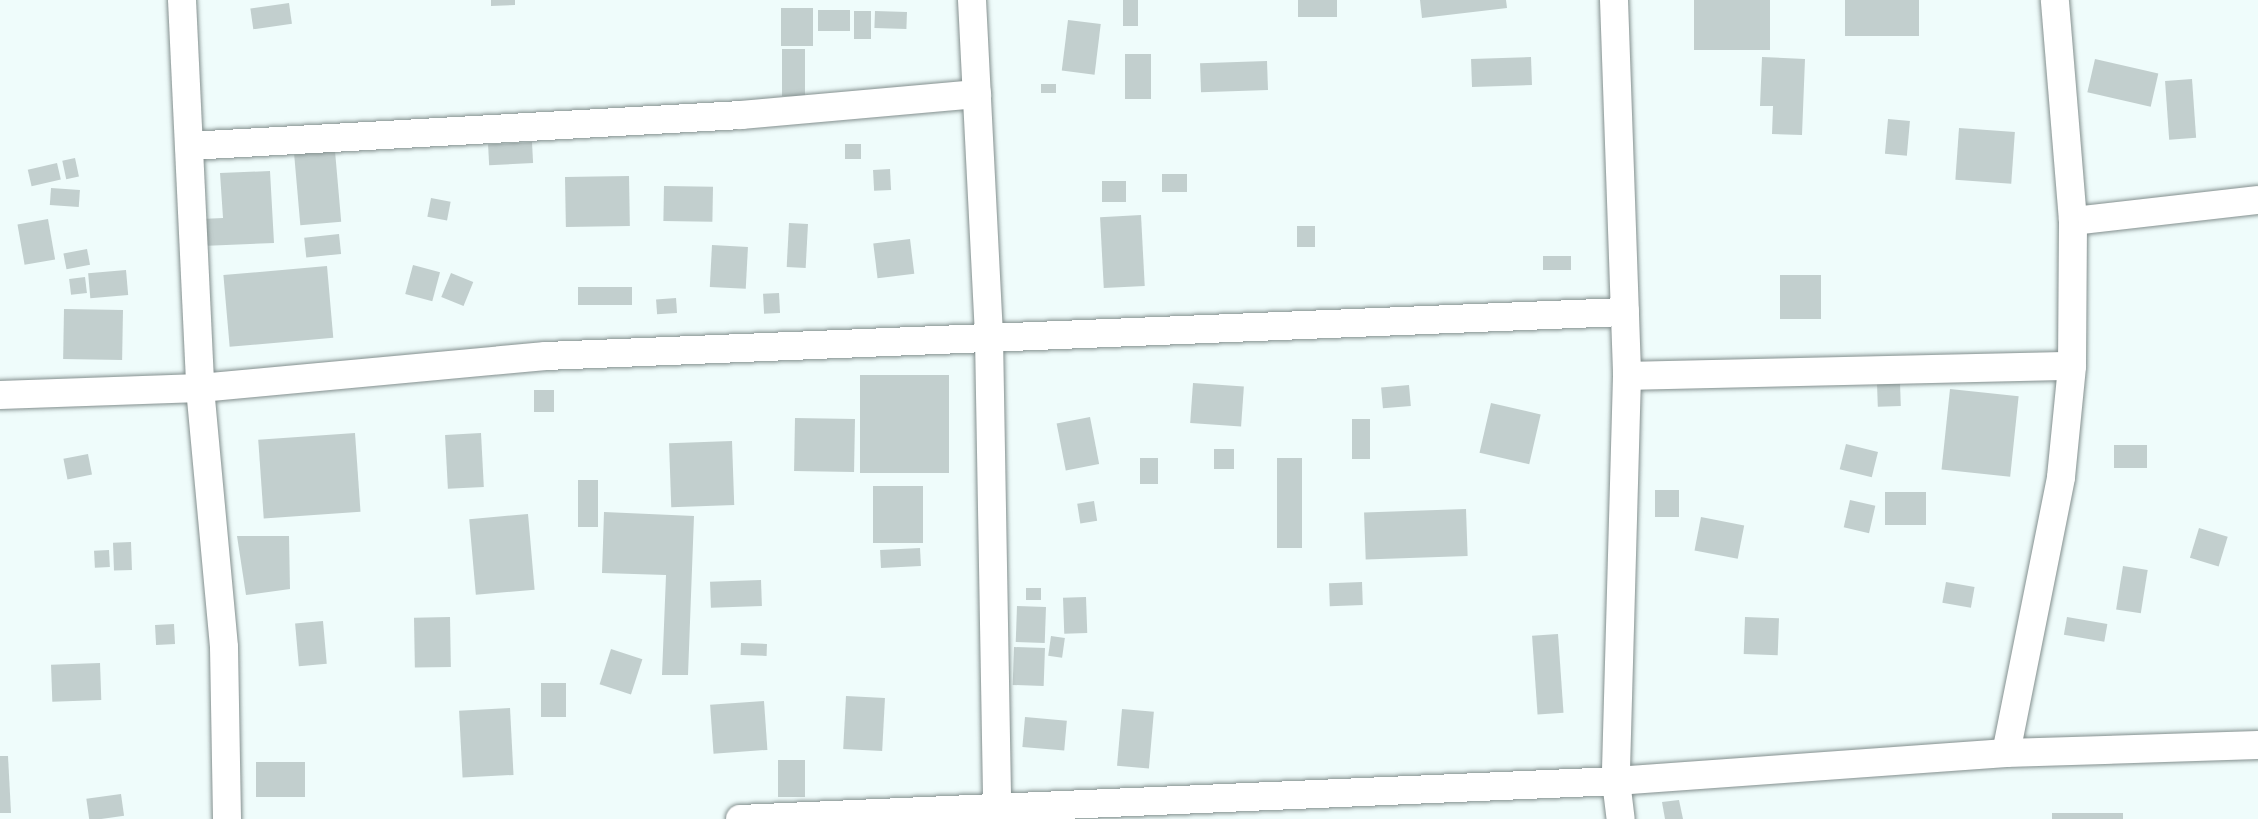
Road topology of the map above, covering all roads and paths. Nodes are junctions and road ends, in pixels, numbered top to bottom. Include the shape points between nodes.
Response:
1 (182, 0) edge
2 (972, 0) edge
3 (1614, 0) edge
4 (2055, 0) edge
5 (977, 94) junction
6 (189, 146) junction
7 (2258, 200) edge
8 (2073, 221) junction
9 (1625, 312) junction
10 (989, 337) junction
11 (2072, 366) junction
12 (1627, 376) junction
13 (200, 388) junction
14 (0, 395) edge
15 (2258, 745) edge
16 (2006, 753) junction
17 (1616, 781) junction
18 (997, 807) junction
19 (900, 815) edge
20 (227, 819) edge
21 (740, 819) edge
22 (1621, 819) edge

1 - 6 street
2 - 5 street
3 - 9 street
4 - 8 street
5 - 6 street via 741,115
5 - 10 street
6 - 13 street
7 - 8 street
8 - 11 street
9 - 10 street
9 - 12 street
10 - 13 street via 546,356
10 - 18 street
11 - 12 street
11 - 16 street via 2061,477
12 - 17 street
13 - 14 street
13 - 20 street via 224,647
15 - 16 street
16 - 17 street
17 - 18 street
17 - 22 street
18 - 19 street
19 - 21 street

